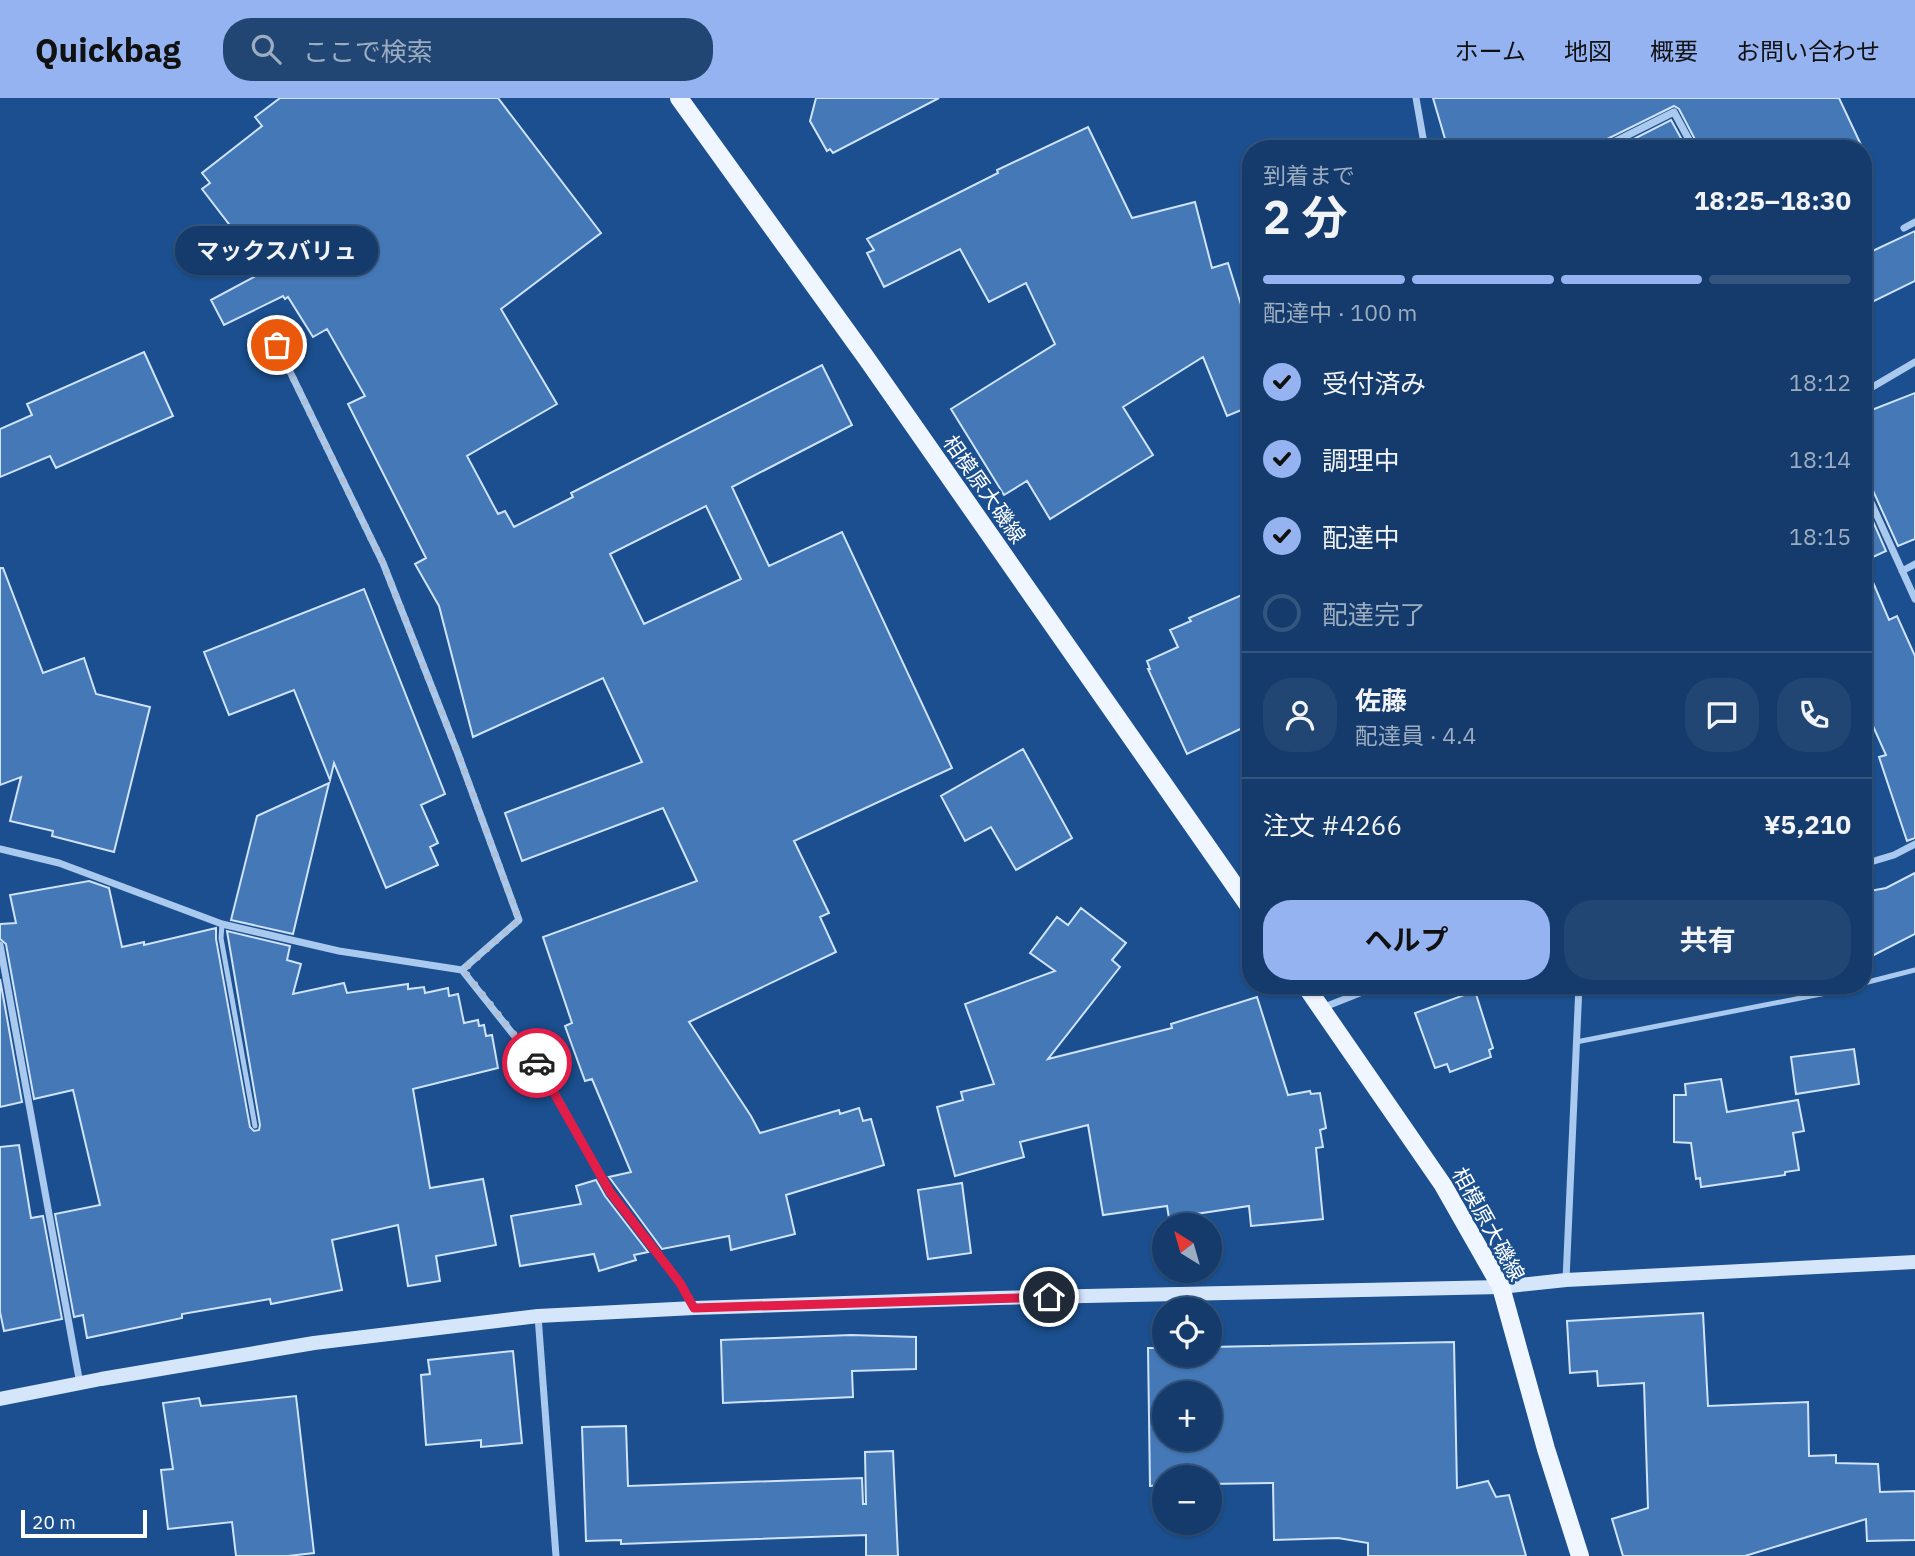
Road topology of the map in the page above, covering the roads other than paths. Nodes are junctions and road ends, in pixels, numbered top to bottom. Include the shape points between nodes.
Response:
1 (679, 98) edge
2 (1416, 98) edge
3 (1423, 140) edge
4 (1618, 140) edge
5 (1689, 140) edge
6 (1915, 222) edge
7 (1904, 228) dead end
8 (277, 345) dead end
9 (1915, 362) edge
10 (1872, 387) edge
11 (1872, 504) edge
12 (1915, 564) edge
13 (1902, 570) junction
14 (1915, 599) edge
15 (1915, 844) edge
16 (0, 849) edge
17 (1872, 862) edge
18 (1242, 896) edge
19 (222, 923) junction
20 (0, 945) edge
21 (463, 970) junction
22 (1915, 970) edge
23 (1872, 982) edge
24 (1311, 994) edge
25 (1357, 994) edge
26 (1579, 994) edge
27 (1821, 994) edge
28 (1321, 1008) junction
29 (1576, 1042) junction
30 (255, 1126) dead end
31 (1915, 1262) edge
32 (1566, 1280) junction
33 (1501, 1287) junction
34 (694, 1308) junction
35 (538, 1316) junction
36 (80, 1384) junction
37 (0, 1399) edge
38 (556, 1556) edge
39 (1580, 1556) edge

1 - 18 main road, 相模原大磯線
2 - 3 street
4 - 5 street via 1674,112
6 - 7 street
8 - 21 street via 383,563 519,920
9 - 10 street
11 - 13 street
12 - 13 street
13 - 14 street
15 - 17 street
16 - 19 street via 59,863
19 - 21 street via 339,951
19 - 30 lane
20 - 36 street
21 - 34 street via 543,1072 610,1192
22 - 23 lane
24 - 28 main road, 相模原大磯線
25 - 28 street
26 - 29 street
27 - 29 lane
28 - 33 main road, 相模原大磯線 via 1443,1185
29 - 32 street
31 - 32 street
32 - 33 street
33 - 34 street
33 - 39 main road, 相模原大磯線
34 - 35 street
35 - 36 street via 314,1343
35 - 38 street
36 - 37 street

